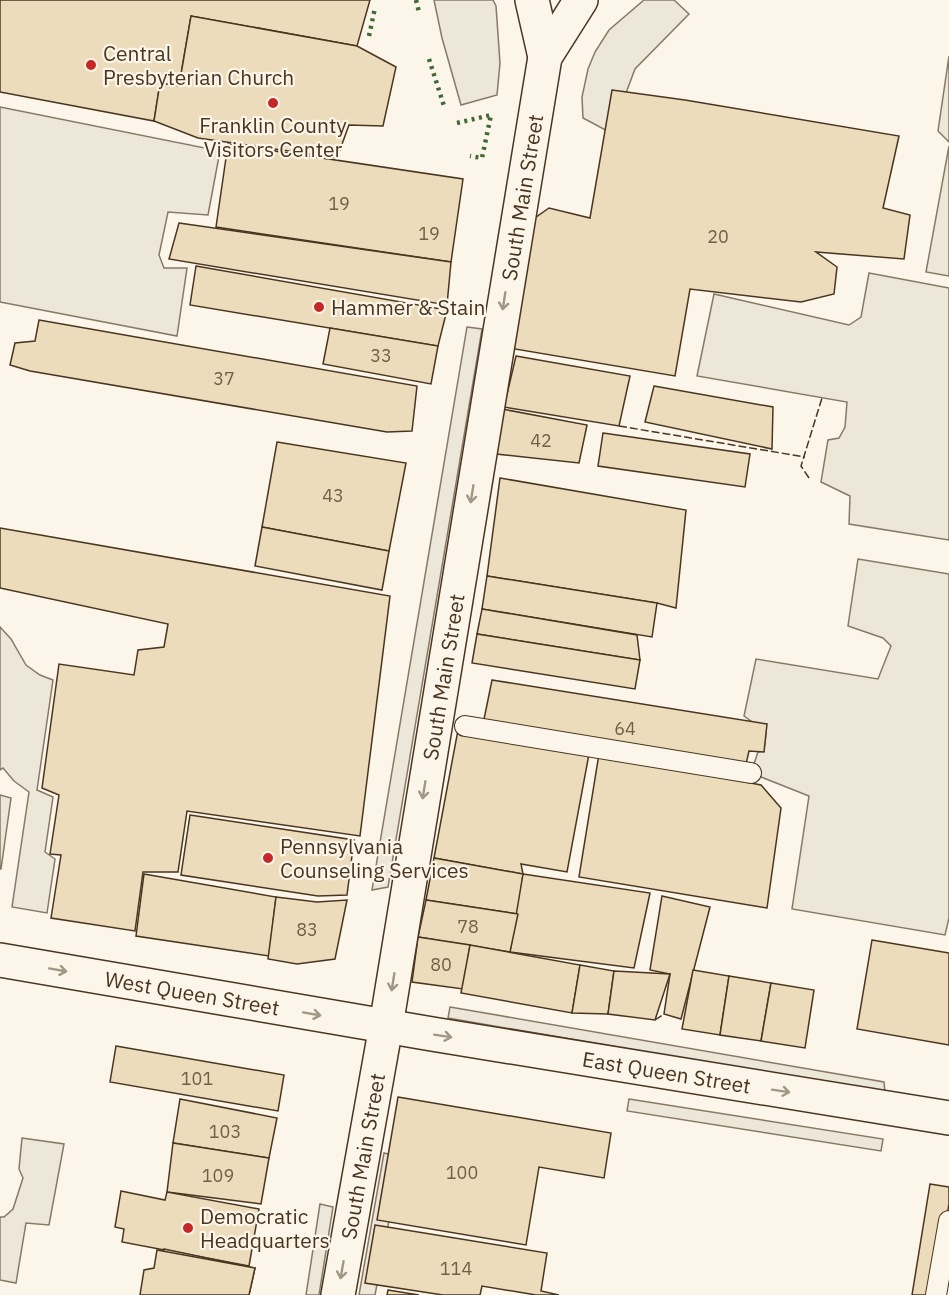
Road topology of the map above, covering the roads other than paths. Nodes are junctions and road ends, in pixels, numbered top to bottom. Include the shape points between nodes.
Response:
1 (532, 0) edge
2 (581, 0) edge
3 (545, 57) junction
4 (465, 726) dead end
5 (751, 773) dead end
6 (0, 960) edge
7 (386, 1026) junction
8 (949, 1118) edge
9 (949, 1221) edge
10 (338, 1295) edge
11 (936, 1295) edge

1 - 3 main road, South Main Street
2 - 3 main road, South Main Street
3 -> 7 main road, South Main Street
4 - 5 lane
6 -> 7 main road, West Queen Street
7 -> 8 main road, East Queen Street
7 -> 10 main road, South Main Street
9 - 11 lane

